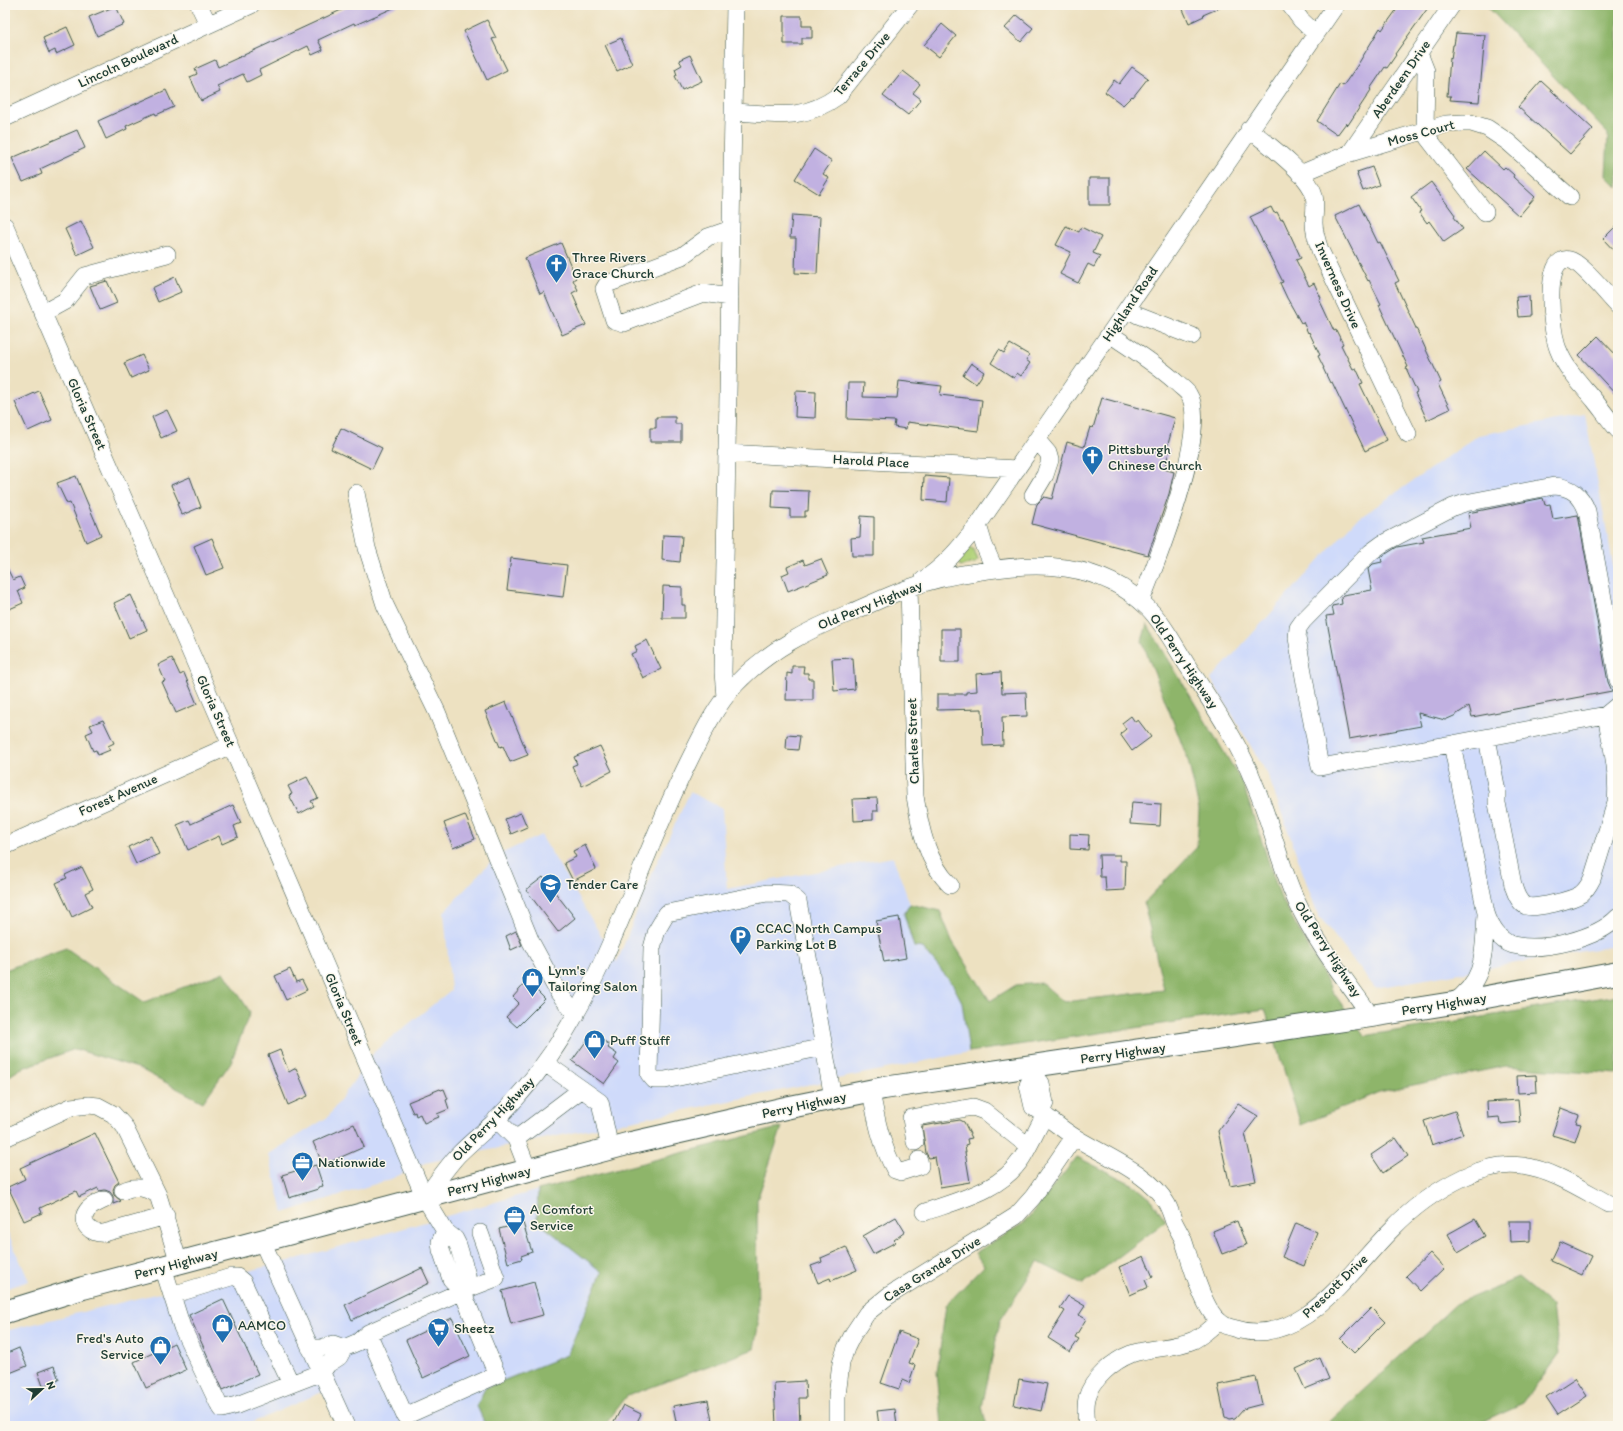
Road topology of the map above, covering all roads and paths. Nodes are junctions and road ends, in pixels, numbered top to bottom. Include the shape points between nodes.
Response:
1 (199, 5) edge
2 (251, 5) edge
3 (734, 5) edge
4 (910, 5) edge
5 (1290, 5) edge
6 (1336, 5) edge
7 (1452, 5) edge
8 (208, 24) junction
9 (1315, 33) junction
10 (1419, 53) junction
11 (734, 112) junction
12 (5, 118) edge
13 (1249, 129) junction
14 (1425, 130) junction
15 (1350, 153) junction
16 (1300, 174) junction
17 (1570, 197) dead end
18 (1484, 212) dead end
19 (5, 226) edge
20 (731, 229) junction
21 (167, 254) dead end
22 (730, 297) junction
23 (1618, 306) edge
24 (1127, 309) junction
25 (43, 313) junction
26 (1110, 334) junction
27 (1192, 336) dead end
28 (1618, 430) edge
29 (1408, 434) dead end
30 (1037, 440) junction
31 (726, 453) junction
32 (1017, 469) junction
33 (356, 493) dead end
34 (1033, 495) dead end
35 (978, 525) junction
36 (994, 568) junction
37 (909, 588) junction
38 (1141, 601) junction
39 (1618, 680) edge
40 (730, 691) junction
41 (1612, 710) edge
42 (1487, 738) junction
43 (1452, 744) junction
44 (231, 745) junction
45 (5, 846) edge
46 (950, 885) dead end
47 (1486, 913) junction
48 (1618, 917) edge
49 (1618, 973) edge
50 (1453, 1003) junction
51 (576, 1015) junction
52 (1371, 1016) junction
53 (824, 1047) junction
54 (545, 1063) junction
55 (1033, 1070) junction
56 (582, 1089) junction
57 (870, 1091) junction
58 (833, 1098) junction
59 (1043, 1114) junction
60 (496, 1119) junction
61 (1074, 1137) junction
62 (5, 1138) edge
63 (516, 1139) junction
64 (915, 1142) dead end
65 (1028, 1146) junction
66 (610, 1148) junction
67 (919, 1160) dead end
68 (528, 1170) junction
69 (123, 1191) dead end
70 (158, 1195) junction
71 (425, 1198) junction
72 (104, 1200) dead end
73 (1609, 1204) dead end
74 (924, 1212) dead end
75 (166, 1216) junction
76 (480, 1233) dead end
77 (262, 1241) junction
78 (171, 1265) junction
79 (462, 1290) junction
80 (172, 1295) junction
81 (5, 1312) edge
82 (1218, 1321) junction
83 (368, 1333) junction
84 (310, 1348) junction
85 (344, 1348) junction
86 (322, 1372) junction
87 (292, 1384) junction
88 (346, 1426) edge
89 (837, 1426) edge
90 (1087, 1426) edge

1 - 8 street
2 - 8 street, Lincoln Boulevard
3 - 11 street
4 - 11 street, Terrace Drive via 838,96 824,106 798,114
5 - 9 street
6 - 9 street, Highland Road
7 - 10 street, Aberdeen Drive
8 - 12 street, Lincoln Boulevard
9 - 13 street, Highland Road
10 - 14 street via 1426,71
10 - 15 street, Aberdeen Drive
11 - 20 street
13 - 16 street, Inverness Drive
13 - 24 street, Highland Road
14 - 15 street, Moss Court
14 - 17 street, Moss Court via 1454,123 1471,123 1486,128 1508,142
14 - 18 street via 1428,138
15 - 16 street, Moss Court
16 - 29 street, Inverness Drive via 1314,194 1315,233 1320,250
19 - 25 street, Gloria Street
20 - 22 street
20 - 22 street via 708,237 682,256 607,284 604,290 614,320 624,323 703,293
21 - 25 street via 85,276 65,301
22 - 31 street
23 - 28 street via 1578,265 1563,259 1559,262 1552,282 1550,300 1552,325 1558,348 1562,359 1576,379
24 - 26 street, Highland Road
24 - 27 street
25 - 44 street, Gloria Street
26 - 30 street, Highland Road
26 - 38 street via 1170,376 1189,394 1194,406 1194,435 1168,532
30 - 32 street, Highland Road
30 - 34 street via 1050,460 1046,475
31 - 32 street, Harold Place
31 - 40 street via 723,672
32 - 35 street, Highland Road
33 - 51 street via 367,548 385,605 438,712 531,942 558,992
35 - 36 street
35 - 37 street, Highland Road via 941,567
36 - 37 street, Old Perry Highway
36 - 38 street, Old Perry Highway via 1051,566 1082,570 1110,581
37 - 40 street, Old Perry Highway via 809,630 757,665
37 - 46 street, Charles Street via 914,781 917,808 928,851 943,878
38 - 52 street, Old Perry Highway via 1161,623 1234,738 1257,788 1288,881 1303,915
39 - 43 street via 1587,511 1580,496 1563,486 1554,486 1453,507 1371,552 1303,621 1298,628 1297,638 1320,767
40 - 51 street, Old Perry Highway via 707,724 677,785 600,968
41 - 42 street
41 - 42 street via 1616,802 1592,880 1586,890 1570,900 1533,907 1525,906 1515,893
42 - 43 street
43 - 47 street
44 - 45 street, Forest Avenue
44 - 71 street, Gloria Street
47 - 48 street via 1489,923 1503,939 1512,945 1534,946 1551,945 1587,936 1602,930
47 - 50 street via 1483,959 1478,975 1469,990
49 - 50 main road, Perry Highway
50 - 52 main road, Perry Highway
51 - 54 street, Old Perry Highway
52 - 55 main road, Perry Highway
53 - 53 street via 665,1080 654,1080 650,1074 652,948 657,930 667,913 767,893 790,894 798,901
53 - 58 street
54 - 56 street
54 - 60 street, Old Perry Highway
55 - 57 main road, Perry Highway
55 - 59 street via 1041,1083 1045,1103
56 - 63 street
56 - 66 street via 600,1102
57 - 58 main road, Perry Highway
57 - 67 street via 886,1155 895,1170 901,1172 920,1166
58 - 66 main road, Perry Highway
59 - 61 street
59 - 65 street
60 - 63 street
60 - 71 street, Old Perry Highway via 456,1156
61 - 82 street via 1135,1172 1167,1203 1206,1302
61 - 89 street, Casa Grande Drive via 1034,1197 1016,1216 888,1296 867,1313 849,1343 842,1363 837,1396
62 - 70 street via 71,1107 98,1106 113,1114 124,1126
63 - 68 street
64 - 65 street via 911,1118 973,1107 984,1111
65 - 74 street via 1008,1175 996,1185
66 - 68 main road, Perry Highway
68 - 71 main road, Perry Highway
69 - 70 street via 138,1188
70 - 75 street
71 - 77 main road, Perry Highway
71 - 79 street, Gloria Street via 445,1231 440,1242 441,1250 451,1279
72 - 75 street via 91,1207 85,1214 87,1227 94,1233 104,1233
73 - 82 street, Prescott Drive via 1535,1168 1506,1165 1474,1172 1443,1188 1409,1213 1326,1299 1301,1319 1277,1330 1263,1331 1232,1328
75 - 78 street
76 - 79 street via 496,1278
77 - 78 main road, Perry Highway
77 - 84 street
78 - 80 street
78 - 81 main road, Perry Highway
79 - 83 street
79 - 83 street via 497,1374 405,1416
80 - 87 street via 237,1277 243,1282
80 - 87 street via 182,1326 222,1409
82 - 90 street via 1194,1340 1132,1354 1117,1360 1094,1383 1087,1398
83 - 85 street via 358,1342
84 - 85 street via 333,1344
84 - 86 street
85 - 86 street via 339,1357 328,1364
86 - 87 street
86 - 88 street

